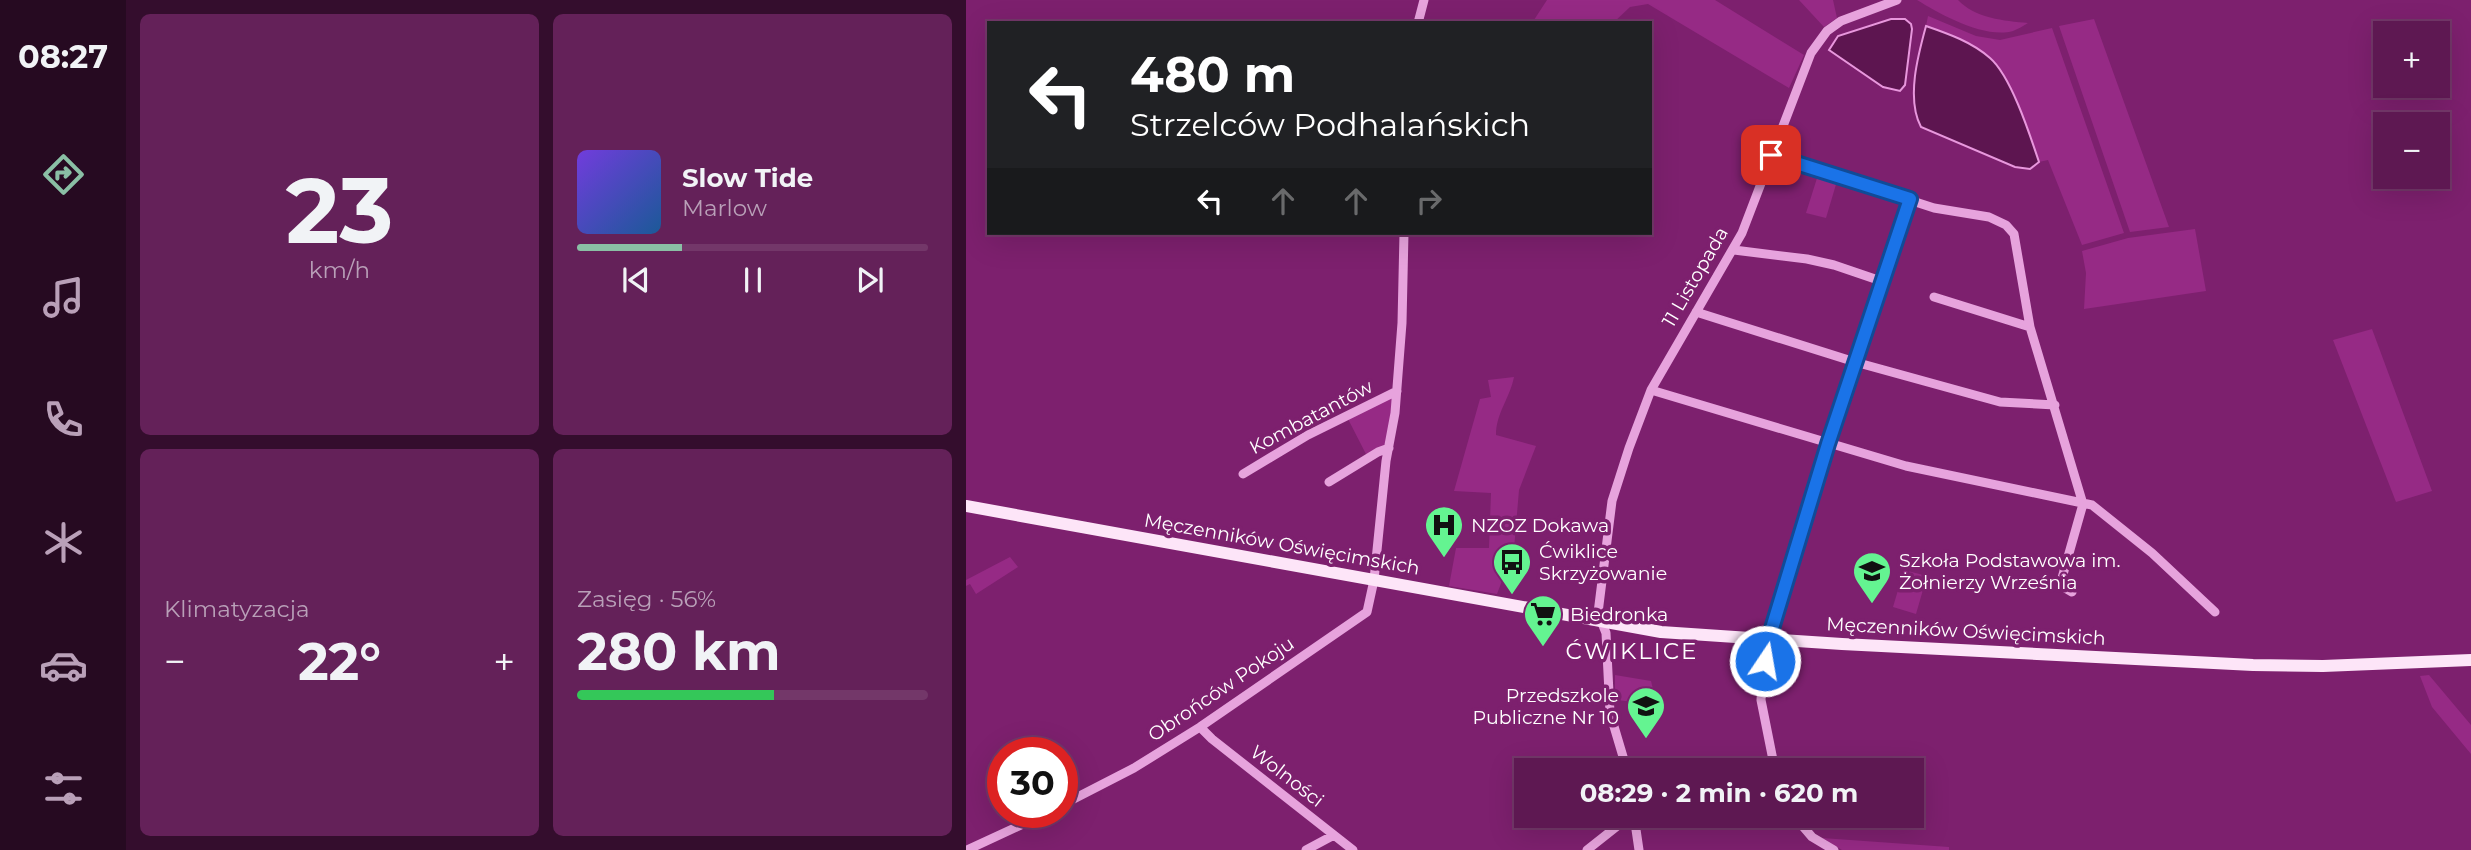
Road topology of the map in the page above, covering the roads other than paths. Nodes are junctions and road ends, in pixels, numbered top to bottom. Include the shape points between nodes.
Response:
1 (1424, 0) edge
2 (1897, 0) edge
3 (1419, 21) edge
4 (1771, 155) junction
5 (1910, 199) junction
6 (1404, 235) edge
7 (1734, 250) junction
8 (1881, 281) junction
9 (1934, 297) dead end
10 (1696, 312) junction
11 (2030, 327) junction
12 (1855, 362) junction
13 (1651, 390) junction
14 (1397, 391) junction
15 (2055, 405) junction
16 (1828, 444) junction
17 (1389, 448) junction
18 (1243, 474) dead end
19 (1329, 482) dead end
20 (2084, 504) junction
21 (966, 506) edge
22 (1374, 580) junction
23 (2072, 592) dead end
24 (2215, 612) dead end
25 (1601, 621) junction
26 (1769, 640) junction
27 (2471, 660) edge
28 (1200, 727) junction
29 (1623, 758) edge
30 (1773, 758) edge
31 (1078, 797) edge
32 (1014, 828) edge
33 (1616, 828) edge
34 (1634, 828) edge
35 (1804, 828) edge
36 (1334, 835) junction
37 (967, 850) edge
38 (1306, 850) edge
39 (1353, 850) edge
40 (1587, 850) edge
41 (1639, 850) edge
42 (1834, 850) edge

1 - 3 street
2 - 4 street, 11 Listopada via 1841,22 1824,35 1811,53
4 - 5 street
4 - 7 street, 11 Listopada
5 - 8 street
5 - 11 street via 1989,217 2009,229 2017,240
6 - 14 street, Kombatantów
7 - 8 street via 1807,259
7 - 10 street, 11 Listopada
8 - 12 street
9 - 11 street
10 - 12 street
10 - 13 street, 11 Listopada
11 - 15 street
12 - 15 street via 2000,402
12 - 16 street
13 - 16 street
13 - 25 street, 11 Listopada via 1612,501 1598,610
14 - 17 street, Kombatantów
14 - 18 street, Kombatantów
15 - 20 street
16 - 20 street via 1906,466
16 - 26 street
17 - 19 street
17 - 22 street, Kombatantów
20 - 23 street via 2060,585
20 - 24 street via 2092,505 2132,537
21 - 22 main road, Męczenników Oświęcimskich
22 - 25 main road, Męczenników Oświęcimskich
22 - 28 street, Obrońców Pokoju via 1364,614
25 - 26 main road, Męczenników Oświęcimskich via 1678,634
25 - 29 street, 11 Listopada via 1606,633 1610,713
26 - 27 main road, Męczenników Oświęcimskich via 2253,665
26 - 30 street via 1761,701
28 - 31 street, Obrońców Pokoju
28 - 36 street, Wolności
32 - 37 street
33 - 40 street
34 - 41 street
35 - 42 street
36 - 38 street
36 - 39 street, Wolności

